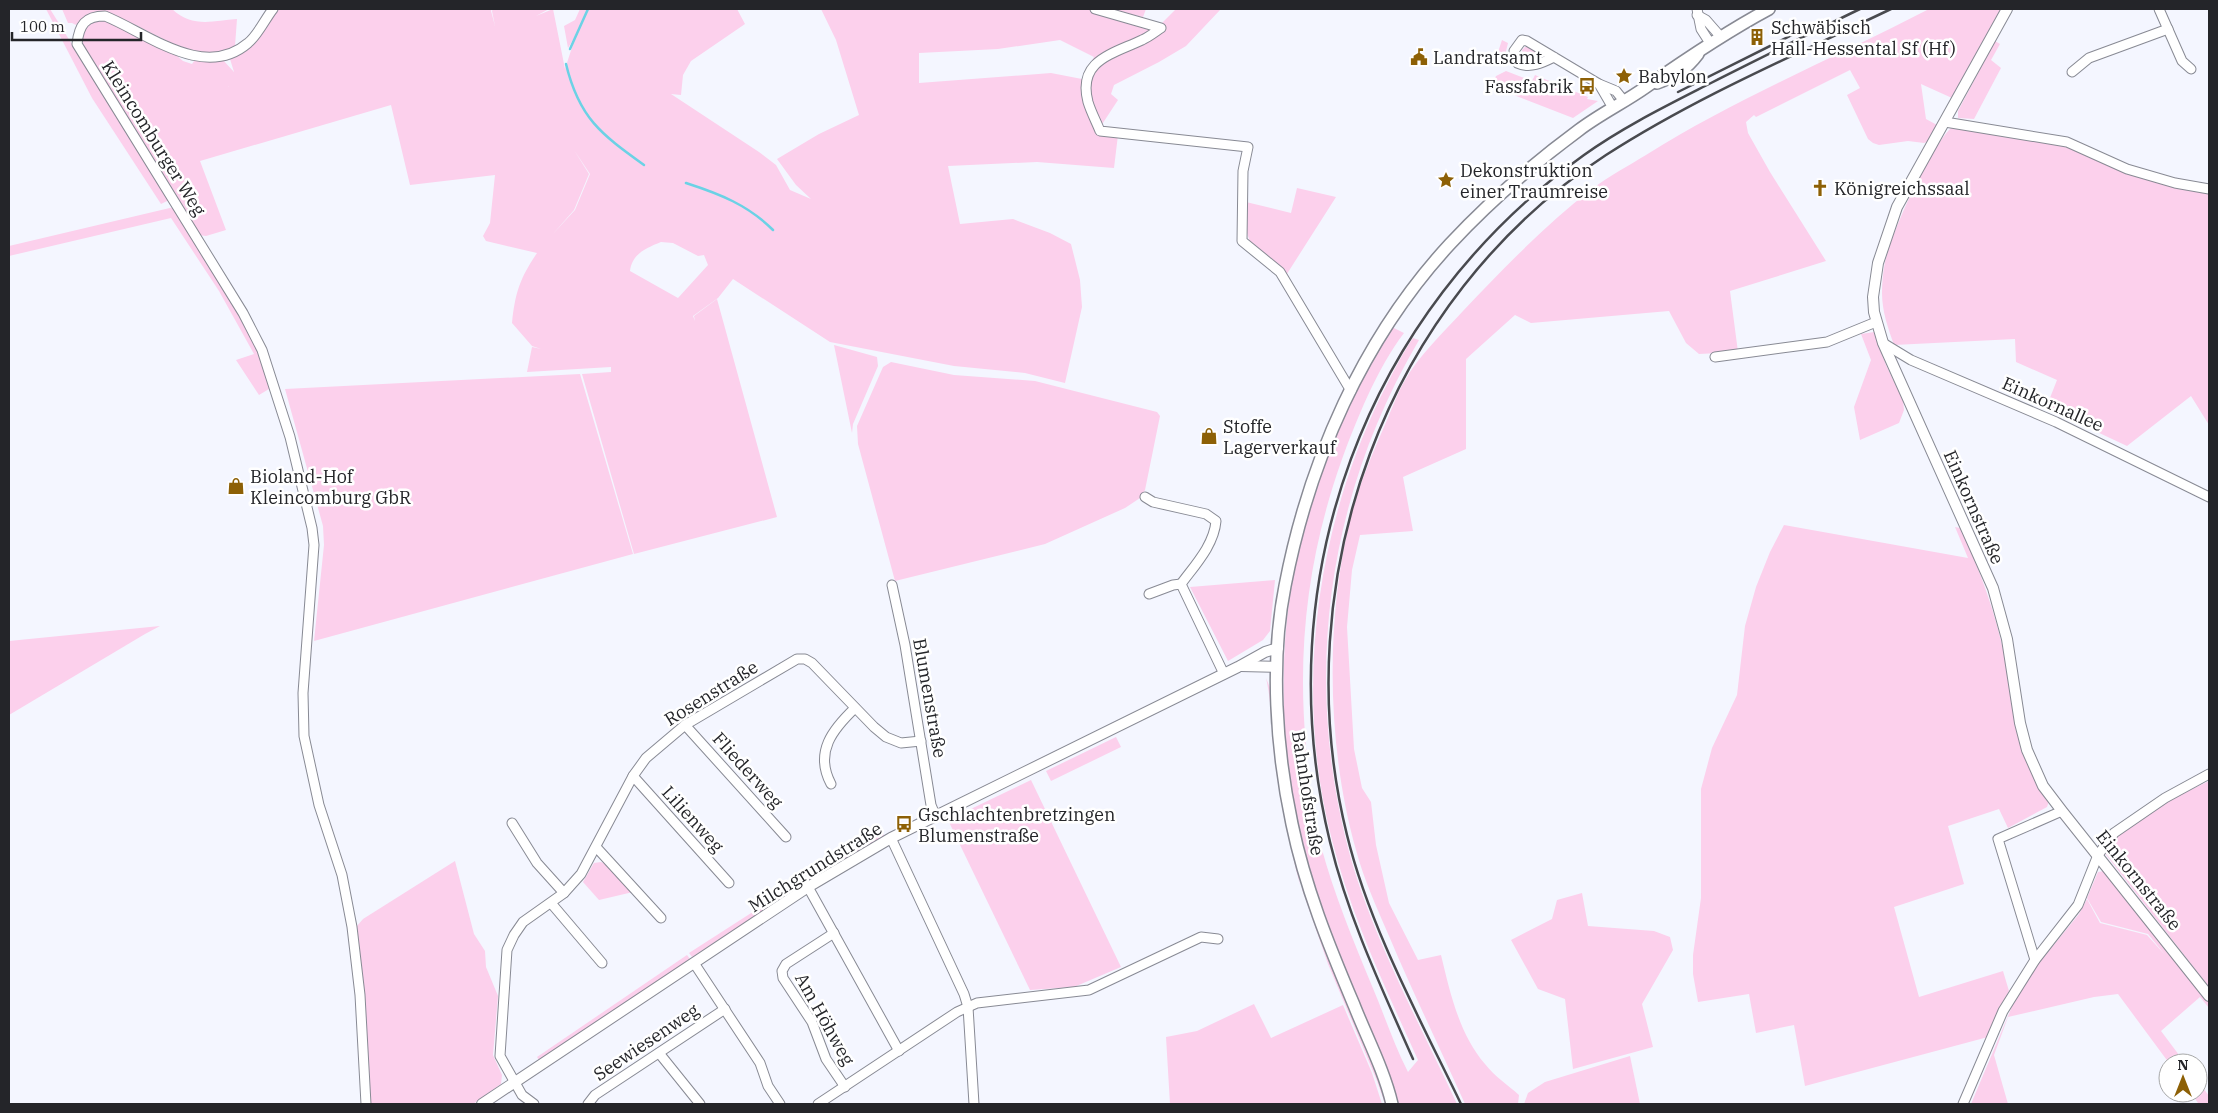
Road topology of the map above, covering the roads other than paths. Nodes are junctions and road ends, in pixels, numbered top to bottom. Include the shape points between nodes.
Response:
1 (273, 9) edge
2 (1096, 9) edge
3 (1769, 9) edge
4 (2007, 9) edge
5 (2160, 9) edge
6 (1697, 12) edge
7 (2168, 29) junction
8 (1720, 36) junction
9 (1706, 46) junction
10 (1554, 57) dead end
11 (2190, 69) dead end
12 (2072, 72) dead end
13 (1599, 84) junction
14 (1624, 101) junction
15 (1613, 108) junction
16 (1945, 122) junction
17 (2209, 188) edge
18 (1876, 322) junction
19 (1883, 344) junction
20 (1715, 358) dead end
21 (1350, 391) junction
22 (1146, 497) dead end
23 (2209, 497) edge
24 (1181, 584) junction
25 (892, 585) dead end
26 (1149, 594) dead end
27 (1278, 648) junction
28 (1240, 666) junction
29 (1277, 667) junction
30 (1224, 674) junction
31 (856, 708) junction
32 (685, 725) junction
33 (922, 741) junction
34 (2209, 774) edge
35 (633, 776) junction
36 (831, 784) dead end
37 (2062, 812) junction
38 (936, 817) junction
39 (512, 823) dead end
40 (786, 837) dead end
41 (891, 838) junction
42 (596, 847) junction
43 (2098, 855) junction
44 (728, 883) dead end
45 (808, 887) junction
46 (564, 893) junction
47 (551, 903) junction
48 (661, 918) dead end
49 (834, 933) junction
50 (1218, 939) dead end
51 (2035, 960) junction
52 (602, 963) dead end
53 (694, 963) junction
54 (2209, 996) edge
55 (968, 1007) junction
56 (725, 1009) junction
57 (899, 1051) junction
58 (659, 1053) junction
59 (513, 1082) junction
60 (845, 1086) junction
61 (366, 1104) edge
62 (482, 1104) edge
63 (534, 1104) edge
64 (588, 1104) edge
65 (700, 1104) edge
66 (780, 1104) edge
67 (818, 1104) edge
68 (974, 1104) edge
69 (1392, 1104) edge
70 (1963, 1104) edge

1 - 61 street, Kleincomburger Weg via 248,43 226,55 207,58 173,49 105,16 93,16 85,21 77,44 243,313 262,350 290,437 312,528 303,693 304,736 319,805 342,875 352,927 360,995
2 - 21 street via 1161,28 1144,40 1101,58 1091,68 1086,84 1088,102 1100,131 1248,147 1243,171 1242,241 1280,272
3 - 8 main road, Bahnhofstraße
4 - 16 street, Einkornstraße
5 - 7 street
6 - 8 street
6 - 9 street
7 - 11 street via 2182,61
7 - 12 street via 2089,58
8 - 9 main road, Bahnhofstraße
9 - 14 main road, Bahnhofstraße
10 - 13 street
13 - 14 street via 1616,91
13 - 15 street
14 - 15 main road, Bahnhofstraße
15 - 21 main road, Bahnhofstraße via 1580,128 1501,194 1448,247 1404,301 1363,364
16 - 17 street via 2067,142 2127,169 2175,183
16 - 18 street, Einkornstraße via 1897,207 1878,263 1873,297
18 - 19 street, Einkornstraße
18 - 20 street via 1827,342
19 - 23 street, Einkornallee via 1911,360 2056,422
19 - 37 street, Einkornstraße via 1993,588 2007,639 2027,750 2043,786
21 - 27 main road, Bahnhofstraße via 1324,447 1300,524 1284,588
22 - 24 street via 1153,502 1206,514 1216,520 1215,532 1206,550
24 - 26 street
24 - 30 street
25 - 33 street, Blumenstraße
27 - 28 street, Milchgrundstraße
27 - 29 main road, Bahnhofstraße
28 - 29 street, Milchgrundstraße
28 - 30 street, Milchgrundstraße
29 - 69 main road, Bahnhofstraße via 1279,743 1307,884
30 - 38 street, Milchgrundstraße
31 - 32 street, Rosenstraße via 812,663 797,659
31 - 33 street, Rosenstraße via 886,737 901,743
31 - 36 street via 836,727 828,743 824,760
32 - 35 street, Rosenstraße via 646,758
32 - 40 street, Fliederweg
33 - 38 street, Blumenstraße
34 - 43 street via 2165,798 2114,833
35 - 42 street, Rosenstraße
35 - 44 street, Lilienweg
37 - 43 street, Einkornstraße
37 - 51 street via 1998,839
38 - 41 street, Milchgrundstraße
39 - 46 street via 536,863
41 - 45 street, Milchgrundstraße
41 - 55 street
42 - 46 street, Rosenstraße via 581,874
42 - 48 street
43 - 51 street via 2078,905
43 - 54 street, Einkornstraße
45 - 49 street
45 - 53 street, Milchgrundstraße
46 - 47 street, Rosenstraße
47 - 52 street
47 - 59 street, Rosenstraße via 523,922 507,950 500,1056
49 - 57 street
49 - 60 street, Am Höhweg via 786,964 782,971 783,978 812,1022 826,1059
50 - 55 street via 1201,938 1090,990 977,1003
51 - 70 street via 2003,1011
53 - 56 street, Seewiesenweg
53 - 59 street, Milchgrundstraße
55 - 57 street
55 - 68 street
56 - 58 street, Seewiesenweg
56 - 66 street, Seewiesenweg via 760,1063 768,1086
57 - 60 street
58 - 64 street, Seewiesenweg via 595,1095
58 - 65 street
59 - 62 street, Milchgrundstraße
59 - 63 street, Rosenstraße
60 - 67 street

